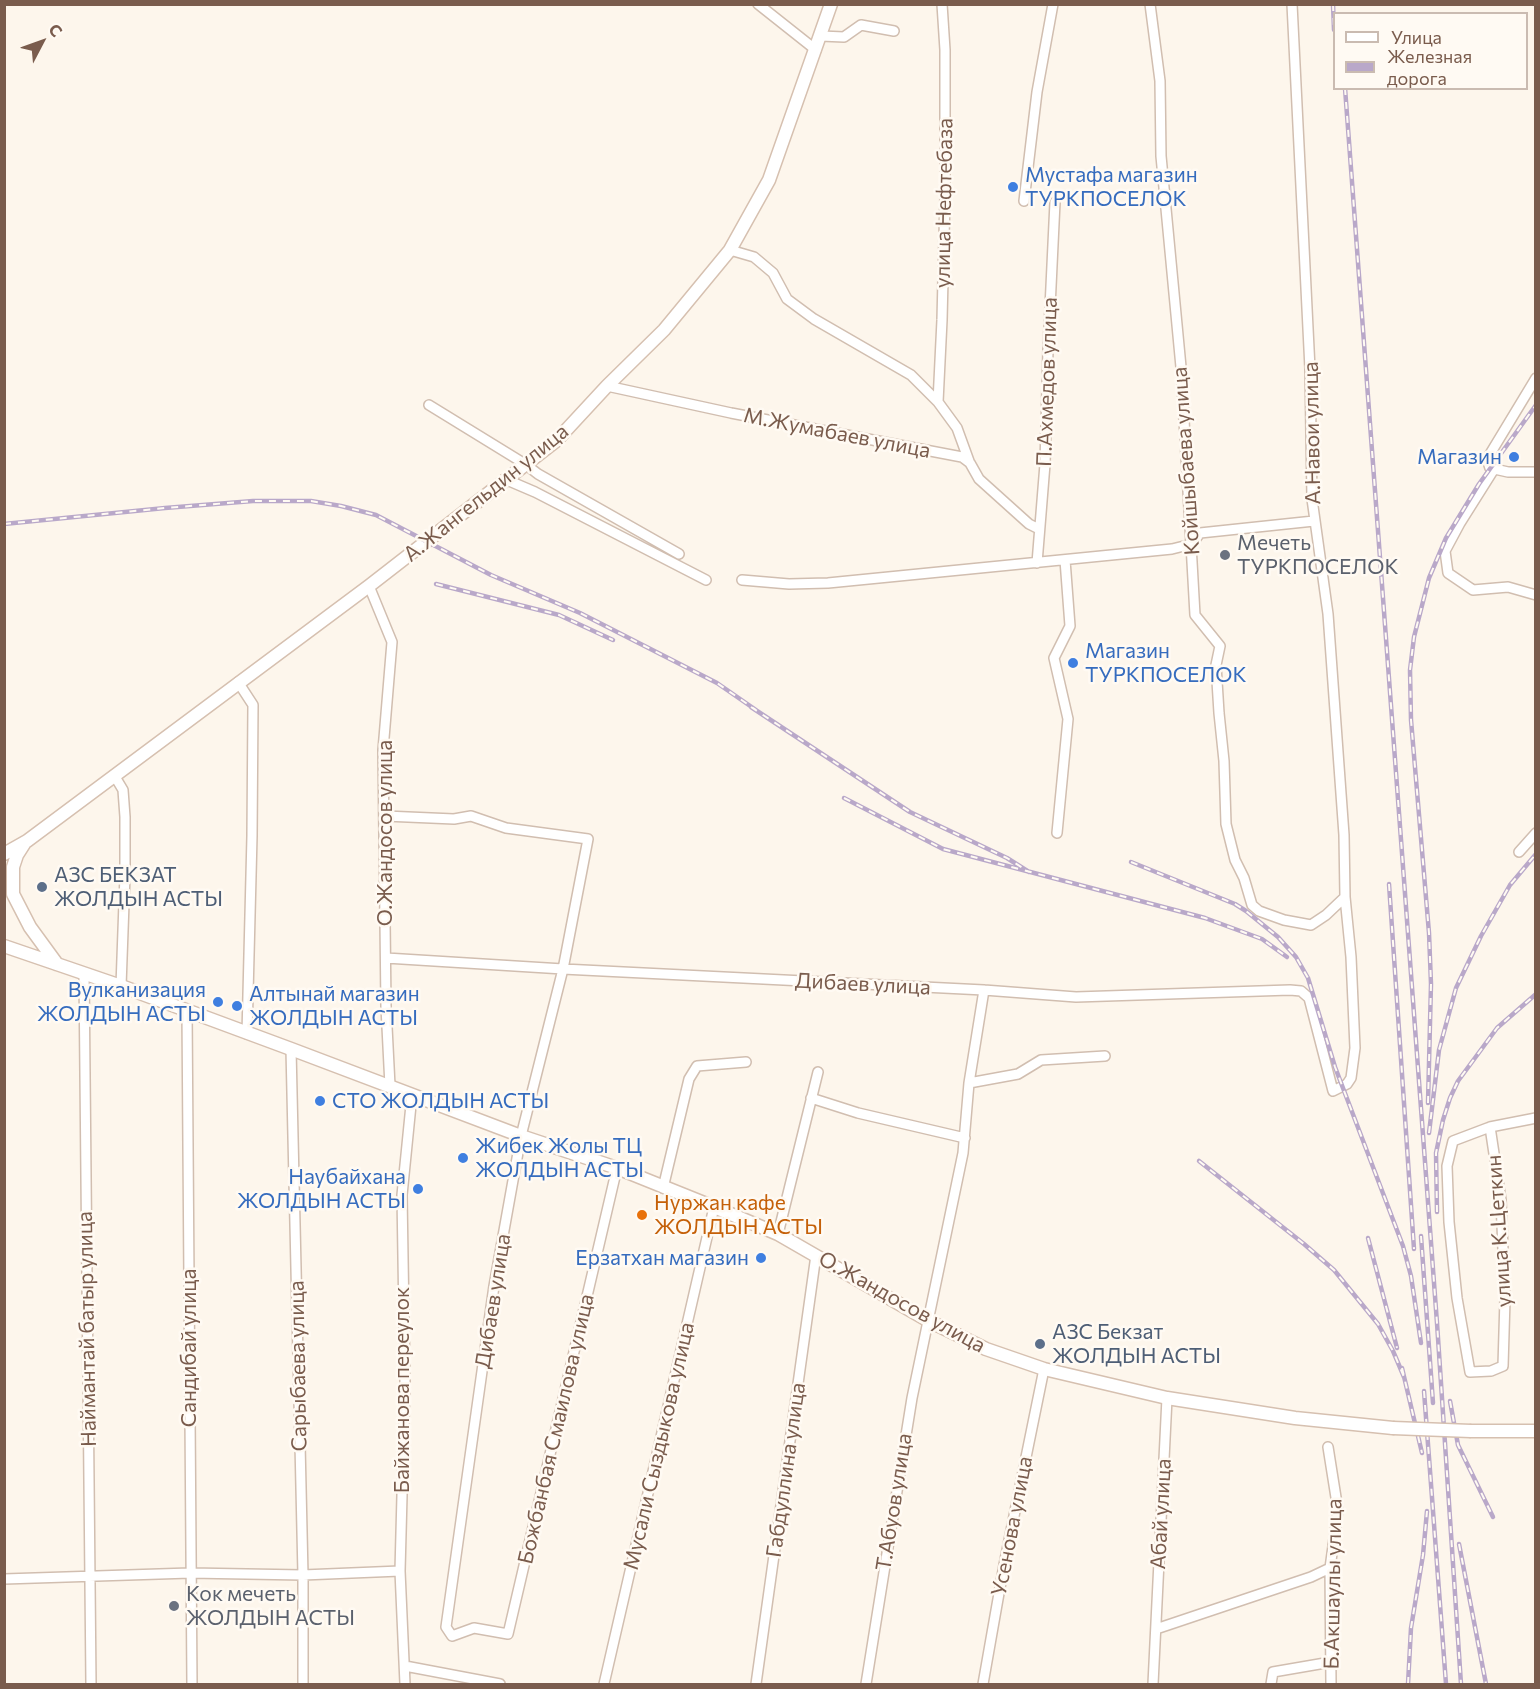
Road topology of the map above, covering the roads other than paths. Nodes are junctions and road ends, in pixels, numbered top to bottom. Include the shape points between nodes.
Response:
1 (758, 4) edge
2 (831, 4) edge
3 (942, 4) edge
4 (1053, 4) edge
5 (1150, 4) edge
6 (1292, 4) edge
7 (894, 31) dead end
8 (821, 36) junction
9 (816, 50) junction
10 (1024, 201) dead end
11 (1055, 202) dead end
12 (730, 250) junction
13 (1536, 378) edge
14 (607, 386) junction
15 (938, 402) junction
16 (429, 405) dead end
17 (970, 463) junction
18 (525, 464) junction
19 (1494, 469) junction
20 (1536, 472) edge
21 (507, 480) junction
22 (1314, 521) junction
23 (1039, 529) junction
24 (1192, 544) junction
25 (679, 554) dead end
26 (1065, 560) junction
27 (1037, 562) junction
28 (706, 580) dead end
29 (742, 580) dead end
30 (369, 586) junction
31 (1536, 596) edge
32 (238, 682) junction
33 (114, 775) junction
34 (385, 816) junction
35 (1057, 833) dead end
36 (1536, 833) edge
37 (27, 841) junction
38 (1519, 852) dead end
39 (4, 854) edge
40 (1345, 897) junction
41 (4, 946) edge
42 (386, 958) junction
43 (58, 964) junction
44 (563, 969) junction
45 (84, 974) junction
46 (121, 986) junction
47 (984, 990) junction
48 (1285, 990) joint
49 (187, 1011) junction
50 (247, 1034) junction
51 (291, 1048) junction
52 (1105, 1056) dead end
53 (746, 1062) dead end
54 (818, 1072) dead end
55 (969, 1083) junction
56 (390, 1086) junction
57 (412, 1095) junction
58 (811, 1098) junction
59 (1536, 1118) edge
60 (1490, 1127) junction
61 (521, 1136) junction
62 (965, 1138) junction
63 (617, 1168) junction
64 (663, 1188) junction
65 (714, 1208) junction
66 (778, 1234) junction
67 (816, 1255) junction
68 (929, 1321) junction
69 (1044, 1369) junction
70 (1167, 1398) junction
71 (1536, 1431) edge
72 (1328, 1447) dead end
73 (1330, 1568) junction
74 (400, 1571) junction
75 (190, 1574) junction
76 (303, 1575) junction
77 (90, 1577) junction
78 (4, 1579) edge
79 (1156, 1629) junction
80 (452, 1636) joint
81 (1331, 1662) junction
82 (405, 1666) junction
83 (91, 1684) edge
84 (192, 1684) edge
85 (303, 1684) edge
86 (405, 1684) edge
87 (500, 1684) edge
88 (604, 1684) edge
89 (756, 1684) edge
90 (866, 1684) edge
91 (985, 1684) edge
92 (1153, 1684) edge
93 (1271, 1684) edge
94 (1331, 1684) edge

1 - 9 street
2 - 8 main road, А.Жангельдин улица
3 - 15 street, улица Нефтебаза via 945,197
4 - 10 street via 1036,92
5 - 24 street, Койшыбаева улица via 1160,81 1161,156 1181,367
6 - 22 street, А.Навои улица via 1311,369
7 - 8 street via 861,25 844,37
8 - 9 main road, А.Жангельдин улица
9 - 12 main road, А.Жангельдин улица via 769,180
11 - 23 street, П.Ахмедов улица
12 - 14 main road, А.Жангельдин улица via 664,330
12 - 15 street via 754,257 773,273 787,299 814,320 911,375
13 - 19 street via 1487,459
14 - 17 street, М.Жумабаев улица via 962,457
14 - 18 main road, А.Жангельдин улица via 557,440
15 - 17 street via 957,428
16 - 18 street
17 - 23 street via 979,480
18 - 21 main road, А.Жангельдин улица
18 - 25 street
19 - 20 street
19 - 31 street via 1445,550 1448,573 1473,590 1508,587
21 - 28 street
21 - 30 main road, А.Жангельдин улица
22 - 24 street via 1200,533
22 - 40 street, А.Навои улица via 1328,614
23 - 27 street, П.Ахмедов улица
24 - 26 street
24 - 40 street, Койшыбаева улица via 1196,615 1220,646 1216,665 1227,824 1252,905 1266,915 1311,925
26 - 27 street
26 - 35 street via 1070,626 1054,658 1068,719
27 - 29 street via 828,583
30 - 32 main road, А.Жангельдин улица
30 - 34 street, О.Жандосов улица via 392,642 383,750
32 - 33 main road, А.Жангельдин улица
32 - 50 street via 253,705
33 - 37 main road, А.Жангельдин улица
33 - 46 street via 123,790 125,817
34 - 42 street, О.Жандосов улица
34 - 44 street, Дибаев улица via 471,816 506,828 588,839
36 - 38 street
37 - 39 main road, А.Жангельдин улица
37 - 43 main road via 13,867 13,894 30,927
40 - 48 street, А.Навои улица via 1355,1030 1353,1067 1347,1084 1333,1091 1309,998 1301,991
41 - 43 main road, О.Жандосов улица
42 - 44 street, Дибаев улица
42 - 56 street, О.Жандосов улица
43 - 45 main road, О.Жандосов улица
44 - 47 street, Дибаев улица
44 - 61 street, Дибаев улица
45 - 46 main road, О.Жандосов улица
45 - 77 street, Наймантай батыр улица
46 - 49 main road, О.Жандосов улица
47 - 48 street, Дибаев улица via 1076,997
47 - 55 street
49 - 50 main road, О.Жандосов улица
49 - 75 street, Сандибай улица
50 - 51 main road, О.Жандосов улица
51 - 56 main road, О.Жандосов улица
51 - 76 street, Сарыбаева улица
52 - 55 street via 1041,1060 1018,1074
53 - 64 street via 697,1066 689,1079
54 - 58 street
55 - 62 street
56 - 57 main road, О.Жандосов улица
57 - 61 main road, О.Жандосов улица
57 - 74 street, Байжанова переулок via 402,1195 405,1382
58 - 62 street
58 - 66 street
59 - 60 street
60 - 60 street, улица К.Цеткин via 1501,1200 1503,1366 1470,1372 1457,1298 1447,1166 1453,1141
61 - 63 main road, О.Жандосов улица
61 - 80 street, Дибаев улица via 472,1434 446,1627
62 - 68 street
63 - 64 main road, О.Жандосов улица
63 - 80 street, Божбанбая Смаилова улица via 508,1634 474,1628
64 - 65 main road, О.Жандосов улица
65 - 66 main road, О.Жандосов улица
65 - 88 street, Мусали Сыздыкова улица
66 - 67 main road, О.Жандосов улица
67 - 68 main road, О.Жандосов улица
67 - 89 street, Габдуллина улица
68 - 69 main road, О.Жандосов улица via 986,1349
68 - 90 street, Т.Абуов улица via 910,1410
69 - 70 main road, О.Жандосов улица
69 - 91 street, Усенова улица via 1004,1564
70 - 71 main road, О.Жандосов улица, bridge via 1393,1428
70 - 79 street, Абай улица
72 - 73 street, Б.Акшаулы улица via 1338,1510
73 - 79 street
73 - 81 street, Б.Акшаулы улица
74 - 76 street
74 - 82 street, Байжанова переулок
75 - 76 street
75 - 77 street
75 - 84 street, Сандибай улица
76 - 85 street, Сарыбаева улица
77 - 78 street
77 - 83 street, Наймантай батыр улица
79 - 92 street, Абай улица
81 - 93 street via 1273,1672
81 - 94 street, Б.Акшаулы улица
82 - 86 street, Байжанова переулок
82 - 87 street

